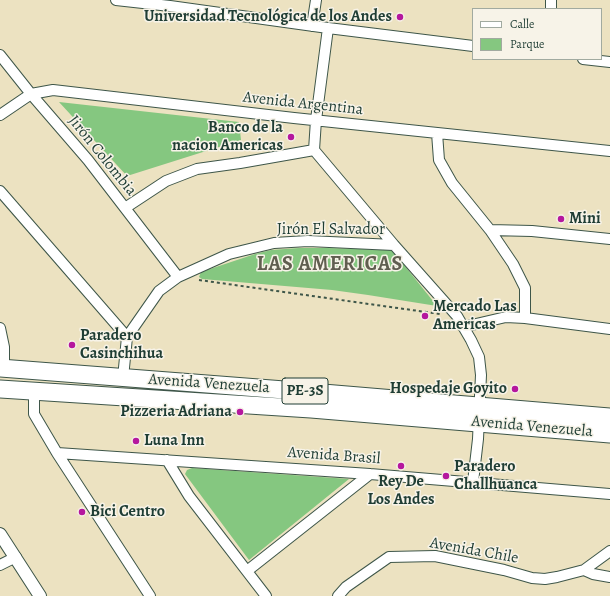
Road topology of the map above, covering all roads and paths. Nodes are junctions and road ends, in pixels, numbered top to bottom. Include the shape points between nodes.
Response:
1 (116, 0) edge
2 (316, 0) edge
3 (312, 26) junction
4 (328, 28) junction
5 (472, 46) edge
6 (0, 55) edge
7 (592, 60) edge
8 (610, 62) edge
9 (31, 94) junction
10 (0, 115) edge
11 (316, 120) junction
12 (437, 133) junction
13 (314, 150) junction
14 (610, 151) edge
15 (0, 191) edge
16 (125, 208) junction
17 (490, 230) junction
18 (610, 239) edge
19 (394, 245) junction
20 (178, 277) junction
21 (457, 316) junction
22 (525, 318) junction
23 (463, 327) junction
24 (0, 328) edge
25 (610, 329) edge
26 (127, 337) junction
27 (2, 368) edge
28 (123, 378) junction
29 (0, 389) edge
30 (34, 392) junction
31 (479, 414) junction
32 (610, 417) edge
33 (610, 434) edge
34 (56, 453) junction
35 (167, 460) junction
36 (370, 474) junction
37 (473, 482) junction
38 (610, 494) edge
39 (0, 534) edge
40 (610, 551) edge
41 (16, 557) junction
42 (0, 565) edge
43 (584, 570) junction
44 (247, 571) junction
45 (610, 577) edge
46 (40, 596) edge
47 (150, 596) edge
48 (266, 596) edge
49 (338, 596) edge

1 - 3 street
2 - 3 street
3 - 4 street
4 - 5 street
4 - 11 street
6 - 9 street, Jirón Colombia
7 - 8 street
9 - 10 street, Avenida Argentina
9 - 11 street, Avenida Argentina via 53,90
9 - 16 street, Jirón Colombia
11 - 12 street, Avenida Argentina
11 - 13 street
12 - 14 street, Avenida Argentina
12 - 17 street via 439,160 452,183
13 - 16 street via 198,169 166,181
13 - 19 street
15 - 26 street
16 - 20 street, Jirón Colombia
17 - 18 street via 532,231
17 - 22 street via 513,264 525,288
19 - 20 street, Jirón El Salvador via 308,241 274,244 228,254
19 - 21 street
20 - 21 path
20 - 26 street, Jirón El Salvador via 160,291
21 - 23 street
22 - 23 street via 506,317
22 - 25 street
23 - 31 street via 479,357
24 - 27 street via 4,347
26 - 28 street
27 - 28 highway, Avenida Venezuela / PE-3S
28 - 31 highway, Avenida Venezuela / PE-3S
29 - 30 highway, Avenida Venezuela / PE-3S
30 - 31 highway, Avenida Venezuela / PE-3S via 303,409
30 - 34 street via 34,414
31 - 32 highway, Avenida Venezuela / PE-3S
31 - 33 highway, Avenida Venezuela / PE-3S
31 - 37 street
34 - 35 street, Avenida Brasil
34 - 47 street
35 - 36 street, Avenida Brasil
35 - 44 street via 189,496
36 - 37 street, Avenida Brasil
36 - 44 street
37 - 38 street, Avenida Brasil
39 - 41 street
40 - 43 street, Avenida Chile
41 - 42 street
41 - 46 street
43 - 45 street
43 - 49 street, Avenida Chile via 545,579 435,556 389,557 346,587
44 - 48 street

